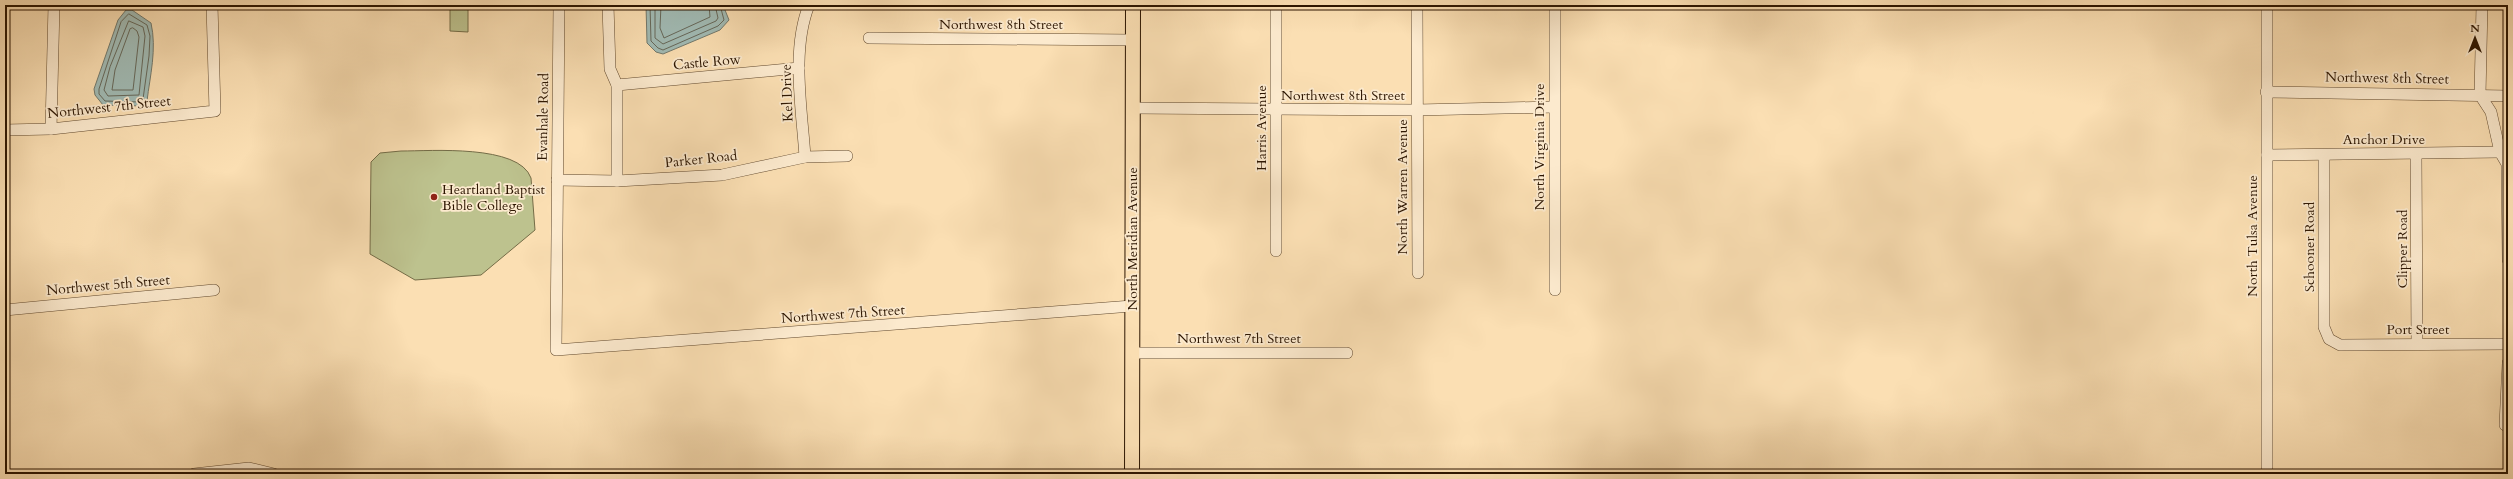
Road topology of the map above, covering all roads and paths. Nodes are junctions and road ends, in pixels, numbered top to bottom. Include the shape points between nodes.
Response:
1 (54, 5) edge
2 (212, 5) edge
3 (559, 5) edge
4 (608, 5) edge
5 (809, 5) edge
6 (1133, 5) edge
7 (1276, 5) edge
8 (1417, 5) edge
9 (1555, 5) edge
10 (2267, 5) edge
11 (2482, 5) edge
12 (869, 38) dead end
13 (1133, 40) junction
14 (799, 68) junction
15 (617, 85) junction
16 (2266, 92) junction
17 (2480, 95) junction
18 (2508, 96) edge
19 (1553, 107) junction
20 (1132, 108) junction
21 (1275, 110) junction
22 (1417, 110) junction
23 (51, 129) junction
24 (5, 130) edge
25 (2500, 152) junction
26 (2416, 154) junction
27 (2267, 155) junction
28 (2324, 155) junction
29 (847, 156) dead end
30 (805, 157) junction
31 (557, 180) junction
32 (617, 181) junction
33 (1276, 251) dead end
34 (2508, 260) edge
35 (1418, 273) dead end
36 (214, 290) dead end
37 (1555, 290) dead end
38 (1132, 306) junction
39 (5, 310) edge
40 (2329, 339) joint
41 (2417, 344) junction
42 (2508, 344) edge
43 (556, 350) joint
44 (1132, 353) junction
45 (1347, 353) dead end
46 (2508, 363) edge
47 (2506, 425) dead end
48 (2267, 467) dead end
49 (194, 474) edge
50 (274, 474) edge
51 (1132, 474) edge

1 - 23 street
2 - 23 street, Northwest 7th Street via 216,111
3 - 31 street, Evanhale Road
4 - 15 street via 610,69
5 - 14 street, Kel Drive via 805,15
6 - 13 main road, North Meridian Avenue
7 - 21 street, Harris Avenue
8 - 22 street, North Warren Avenue
9 - 19 street, North Virginia Drive
10 - 16 street, North Tulsa Avenue
11 - 17 street
12 - 13 street, Northwest 8th Street
13 - 20 main road, North Meridian Avenue
14 - 15 street, Castle Row
14 - 30 street, Kel Drive
15 - 32 street
16 - 17 street, Northwest 8th Street
16 - 27 street, North Tulsa Avenue
17 - 18 street, Northwest 8th Street
17 - 25 street via 2491,112
19 - 22 street, Northwest 8th Street
19 - 37 street, North Virginia Drive
20 - 21 street, Northwest 8th Street
20 - 38 main road, North Meridian Avenue
21 - 22 street, Northwest 8th Street
21 - 33 street, Harris Avenue
22 - 35 street, North Warren Avenue
23 - 24 street, Northwest 7th Street
25 - 26 street, Anchor Drive
25 - 34 street via 2507,164
26 - 28 street, Anchor Drive
26 - 41 street, Clipper Road
27 - 28 street, Anchor Drive
27 - 48 street, North Tulsa Avenue
28 - 40 street, Schooner Road via 2324,327
29 - 30 street, Parker Road
30 - 32 street, Parker Road via 722,175
31 - 32 street, Parker Road
31 - 43 street, Evanhale Road
36 - 39 street, Northwest 5th Street
38 - 43 street, Northwest 7th Street
38 - 44 main road, North Meridian Avenue
40 - 41 street, Port Street via 2340,344
41 - 42 street, Port Street
44 - 45 street, Northwest 7th Street
44 - 51 main road, North Meridian Avenue
46 - 47 street
49 - 50 street via 249,468

